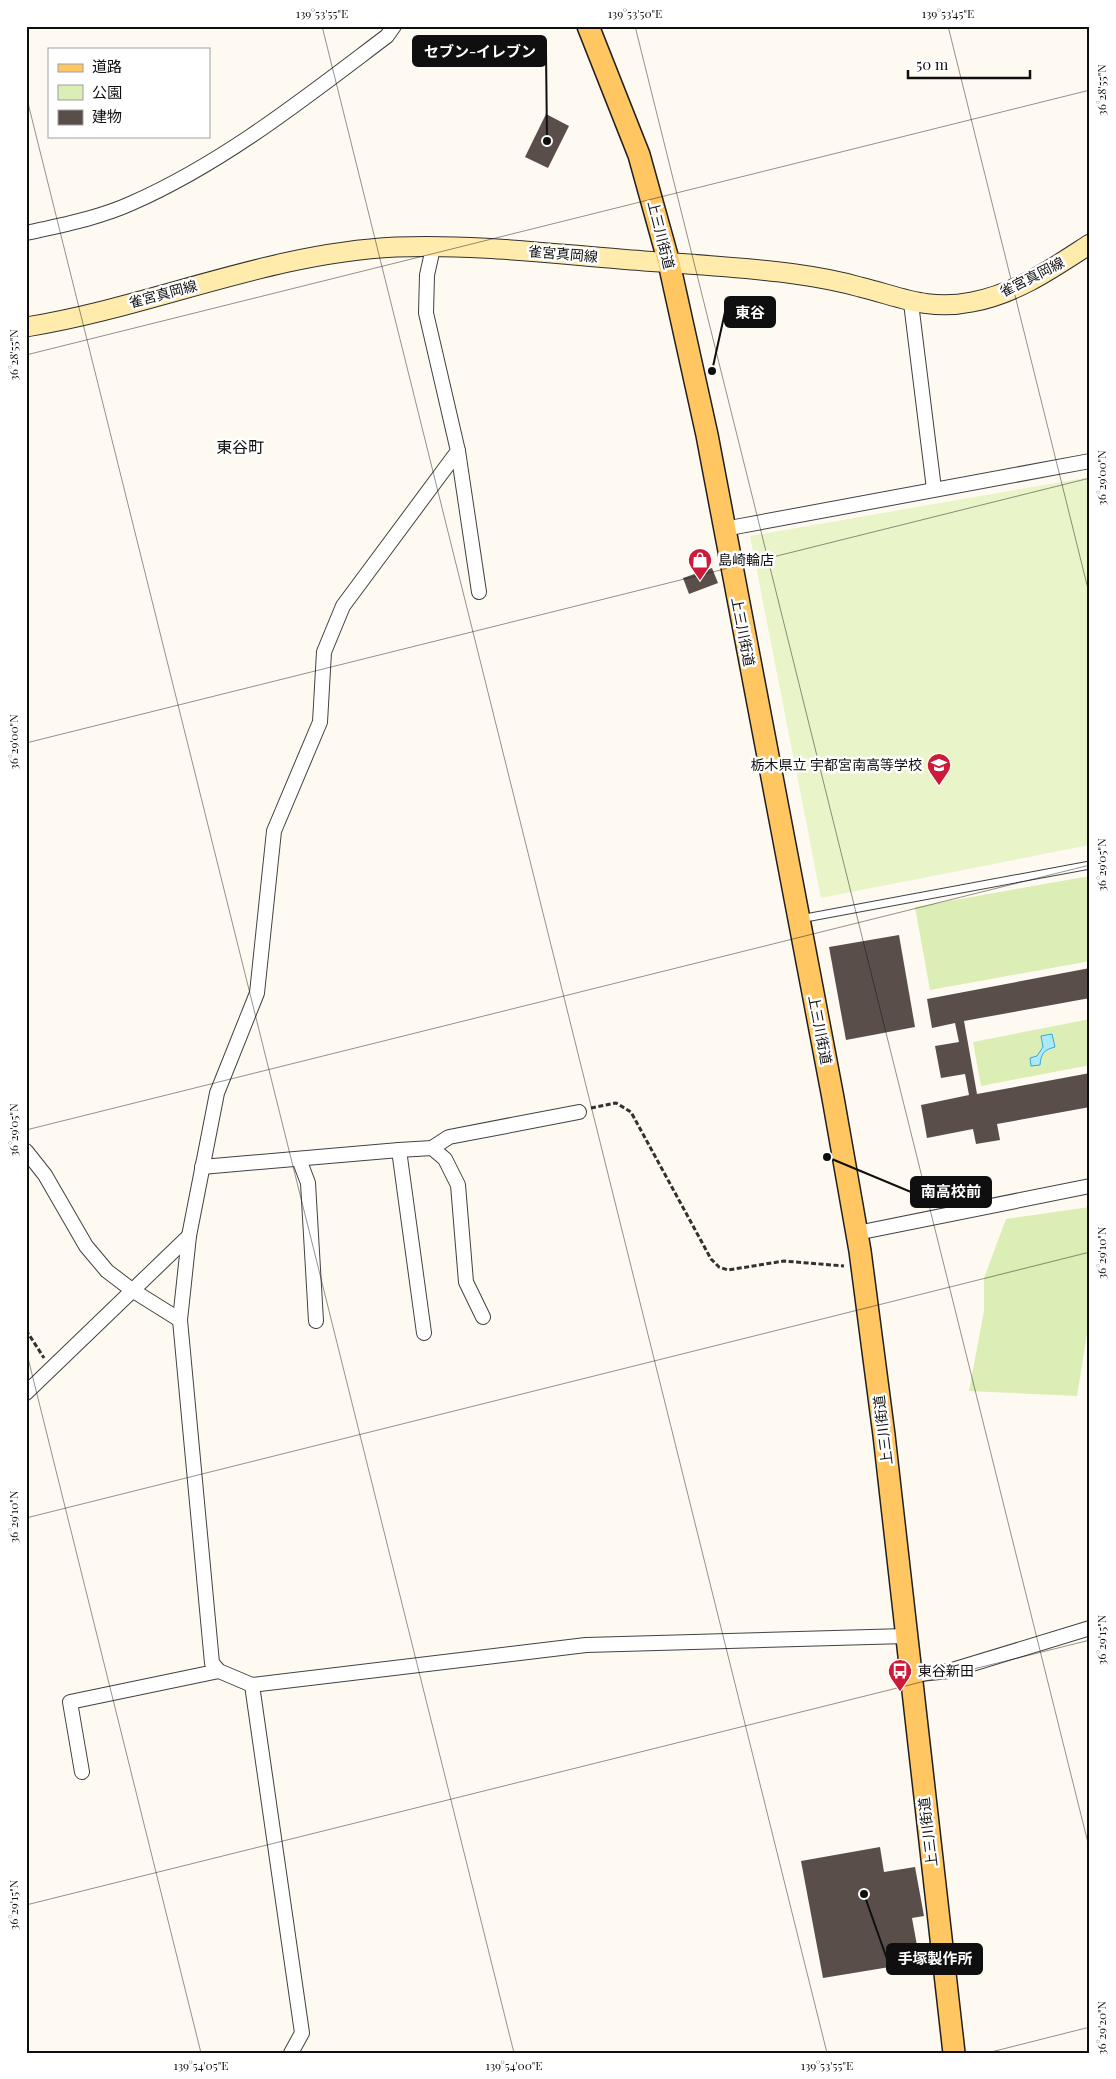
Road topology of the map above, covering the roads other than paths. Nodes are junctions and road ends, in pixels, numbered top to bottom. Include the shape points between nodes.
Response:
1 (394, 26) edge
2 (588, 26) edge
3 (26, 233) edge
4 (1090, 244) edge
5 (433, 248) junction
6 (669, 263) junction
7 (911, 302) junction
8 (26, 327) edge
9 (458, 451) junction
10 (1090, 462) edge
11 (934, 489) junction
12 (724, 529) junction
13 (479, 592) dead end
14 (1090, 865) edge
15 (799, 919) junction
16 (579, 1112) road end
17 (432, 1148) junction
18 (399, 1150) junction
19 (26, 1151) edge
20 (299, 1159) junction
21 (202, 1167) junction
22 (1090, 1186) edge
23 (857, 1233) junction
24 (189, 1236) junction
25 (132, 1290) junction
26 (483, 1317) dead end
27 (180, 1320) junction
28 (316, 1321) dead end
29 (424, 1333) dead end
30 (26, 1393) edge
31 (1090, 1628) edge
32 (906, 1636) junction
33 (219, 1671) junction
34 (910, 1675) junction
35 (252, 1685) junction
36 (82, 1772) dead end
37 (291, 2053) edge
38 (954, 2053) edge

1 - 3 street via 387,36 296,104 216,159 132,203 90,219
2 - 6 main road, 上三川街道 via 639,155
4 - 7 main road, 雀宮真岡線 via 1048,272 997,295 949,304
5 - 6 main road, 雀宮真岡線 via 483,248
5 - 8 main road, 雀宮真岡線 via 355,250 307,258 90,314
5 - 9 street via 426,275 426,313
6 - 7 main road, 雀宮真岡線 via 806,276 861,287
6 - 12 main road, 上三川街道
7 - 11 street
9 - 13 street
9 - 21 street via 343,606 324,652 320,722 274,831 257,993 217,1093
10 - 11 street
11 - 12 street
12 - 15 main road, 上三川街道
14 - 15 lane
15 - 23 main road, 上三川街道
16 - 17 street via 449,1137
17 - 18 street
17 - 26 street via 445,1159 458,1184 466,1282
18 - 20 street
18 - 29 street
19 - 25 street via 45,1175 86,1246 106,1271
20 - 21 street
20 - 28 street via 308,1183
21 - 24 street
22 - 23 street
23 - 32 main road, 上三川街道
24 - 25 street
24 - 27 street
25 - 27 street
25 - 30 street
27 - 33 street via 206,1618 212,1663
31 - 34 street via 949,1671
32 - 34 main road, 上三川街道
32 - 35 street via 586,1644
33 - 35 street
33 - 36 street via 70,1702
34 - 38 main road, 上三川街道
35 - 37 street via 302,2033

